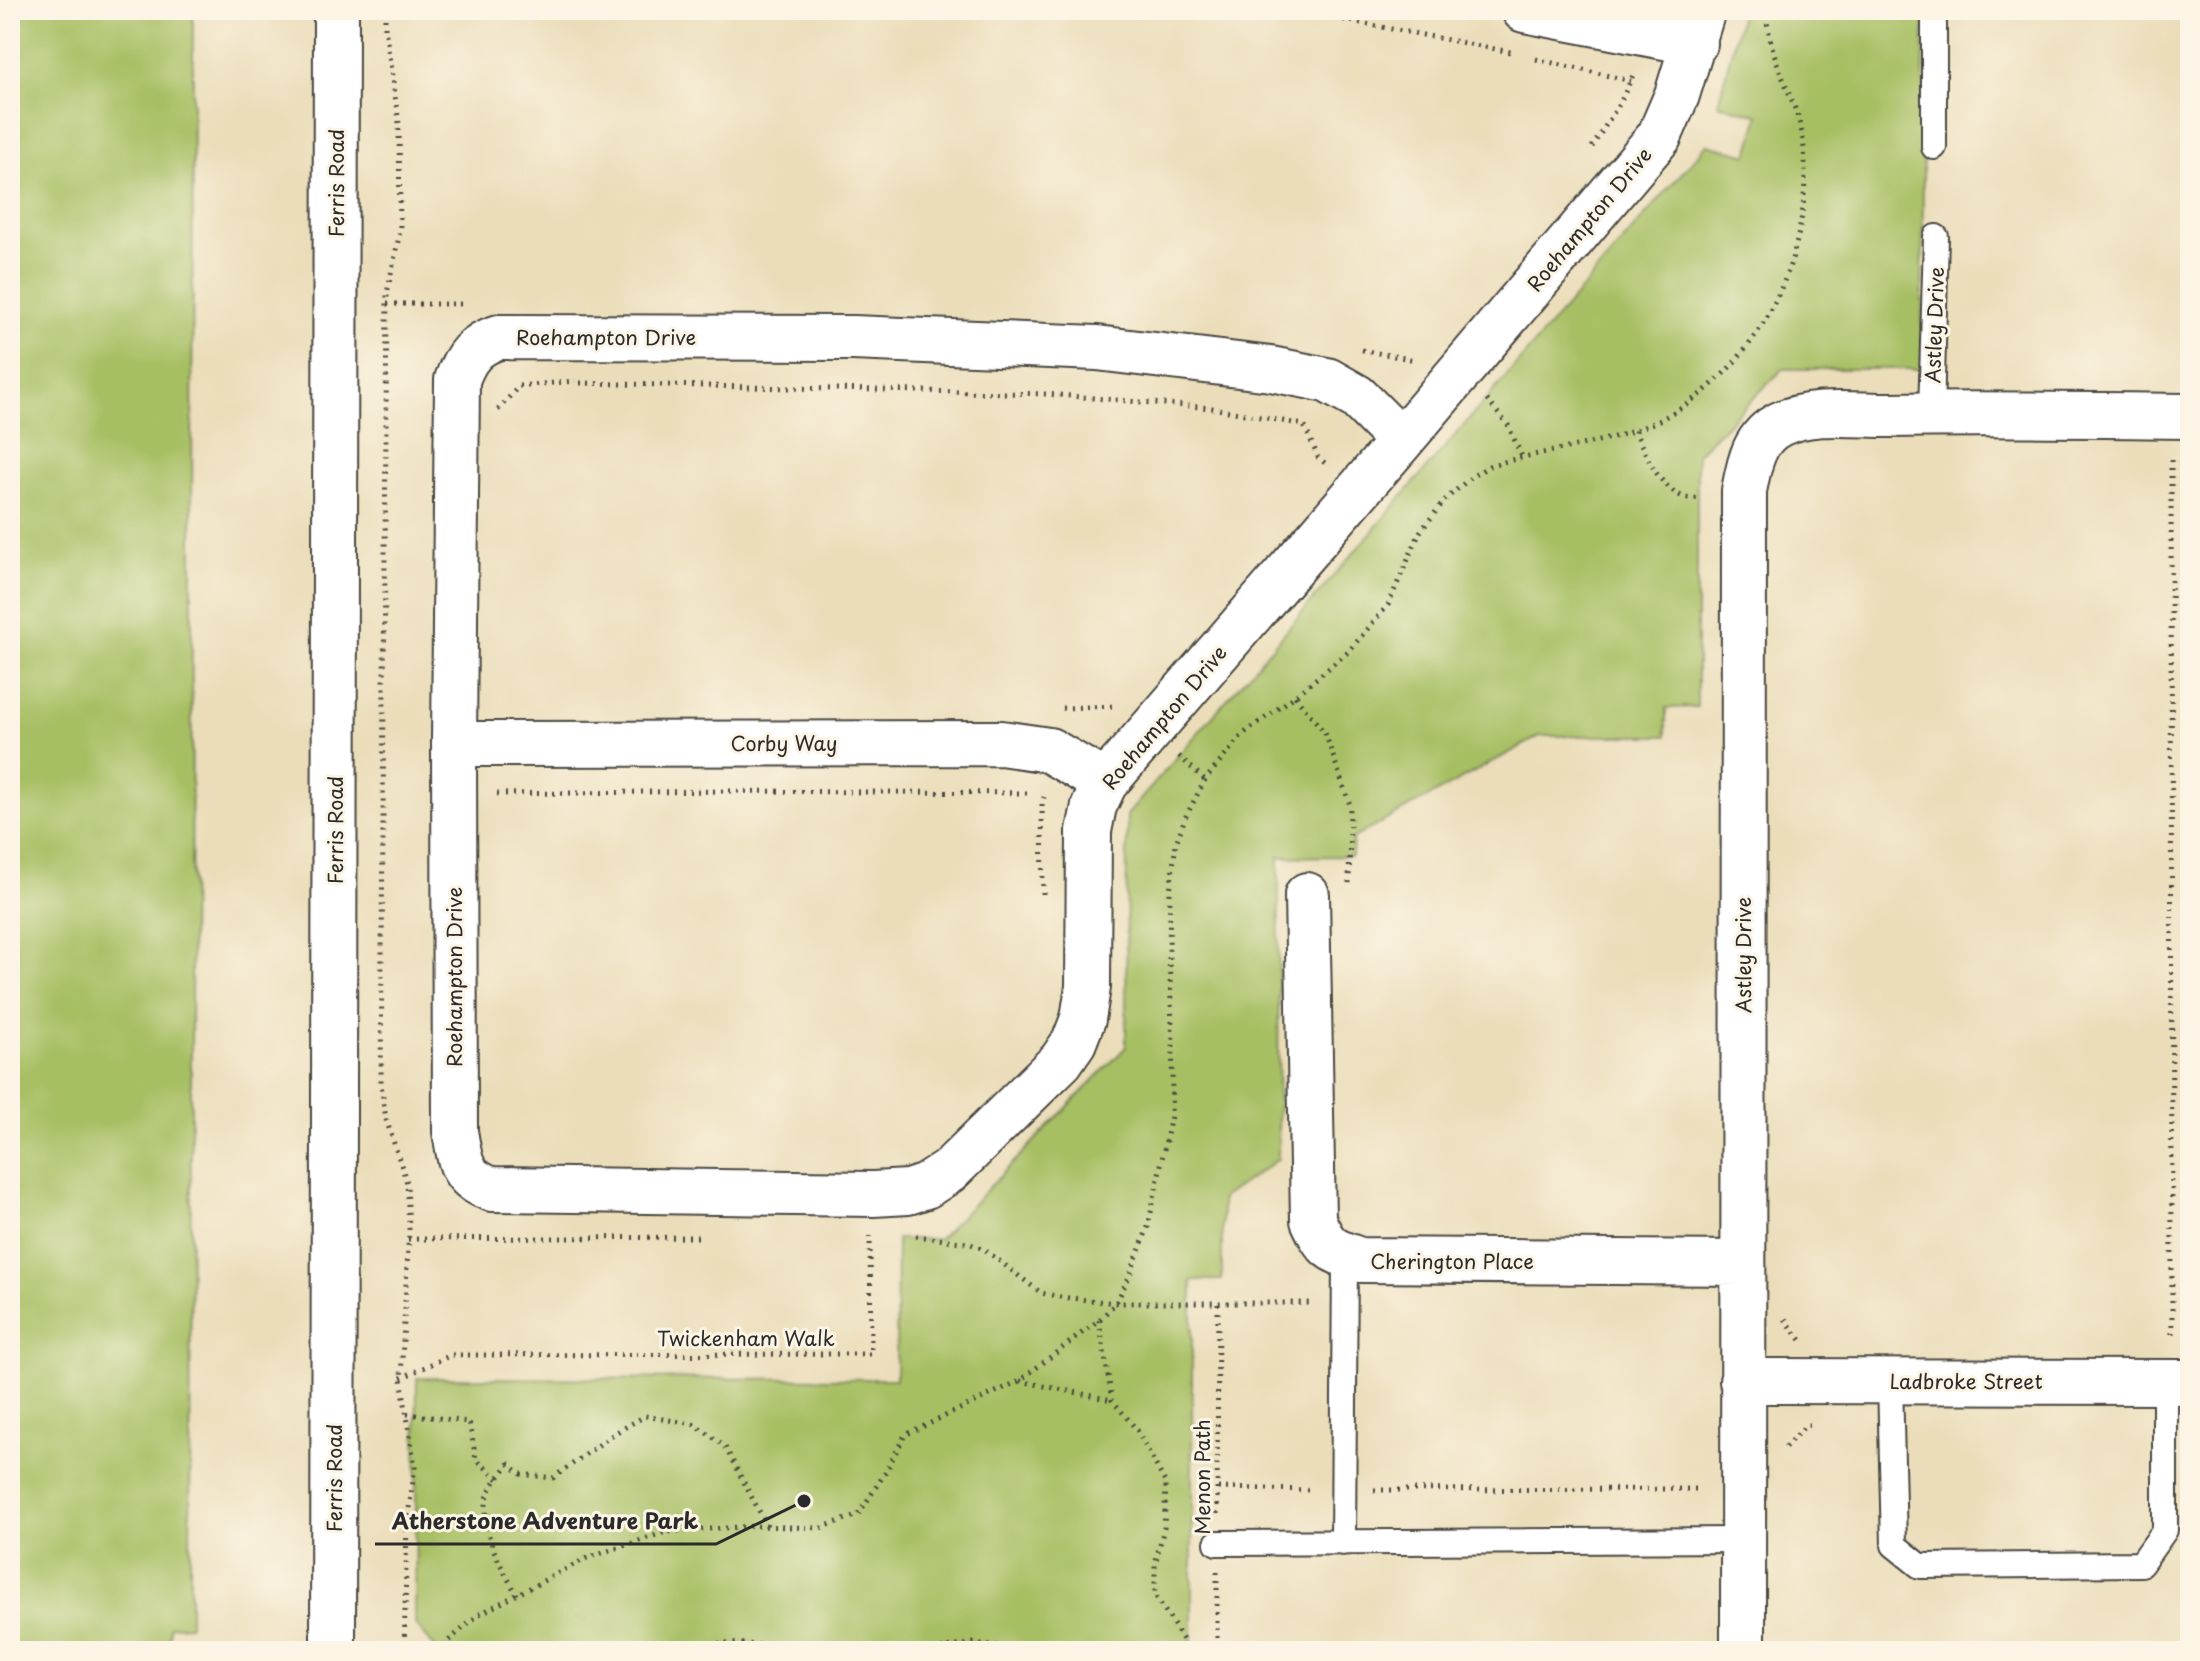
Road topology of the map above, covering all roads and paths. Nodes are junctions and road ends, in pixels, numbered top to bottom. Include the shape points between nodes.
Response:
1 (336, 10) edge
2 (385, 10) edge
3 (1264, 10) edge
4 (1524, 10) edge
5 (1765, 10) edge
6 (1934, 10) edge
7 (1699, 26) edge
8 (1645, 33) junction
9 (1517, 54) dead end
10 (1531, 57) dead end
11 (1631, 81) junction
12 (1934, 147) dead end
13 (1588, 153) dead end
14 (1936, 237) dead end
15 (387, 304) junction
16 (481, 304) dead end
17 (575, 338) junction
18 (1425, 349) dead end
19 (575, 383) junction
20 (497, 411) dead end
21 (1931, 414) junction
22 (2190, 416) edge
23 (1386, 426) junction
24 (1635, 430) junction
25 (2156, 459) dead end
26 (2171, 460) junction
27 (2181, 460) dead end
28 (1316, 475) dead end
29 (1744, 491) junction
30 (1295, 696) junction
31 (1119, 706) dead end
32 (454, 744) junction
33 (497, 744) junction
34 (1074, 780) junction
35 (497, 794) junction
36 (497, 809) dead end
37 (1307, 895) joint
38 (1043, 908) dead end
39 (873, 1215) junction
40 (856, 1236) dead end
41 (913, 1236) dead end
42 (712, 1237) dead end
43 (408, 1239) junction
44 (1345, 1255) junction
45 (1742, 1263) junction
46 (1116, 1303) junction
47 (1218, 1303) junction
48 (1345, 1304) junction
49 (1783, 1317) dead end
50 (1099, 1320) junction
51 (2172, 1339) dead end
52 (1801, 1341) dead end
53 (401, 1378) junction
54 (1019, 1381) junction
55 (1742, 1381) junction
56 (1890, 1381) junction
57 (2178, 1382) edge
58 (1112, 1400) junction
59 (407, 1414) junction
60 (498, 1479) junction
61 (1218, 1488) junction
62 (1701, 1489) dead end
63 (1344, 1490) junction
64 (768, 1527) junction
65 (1743, 1540) junction
66 (1217, 1543) junction
67 (1343, 1543) junction
68 (517, 1595) junction
69 (333, 1651) edge
70 (404, 1651) edge
71 (437, 1651) edge
72 (630, 1651) edge
73 (826, 1651) edge
74 (925, 1651) edge
75 (1039, 1651) edge
76 (1190, 1651) edge
77 (1217, 1651) edge
78 (1743, 1651) edge

1 - 69 street, Ferris Road
2 - 15 path via 399,123 400,232
3 - 9 path via 1335,18
4 - 8 street
5 - 24 path via 1772,48 1797,107 1804,147 1804,213 1797,242 1765,323 1741,355 1690,401
6 - 12 lane
7 - 8 street
7 - 23 street, Roehampton Drive via 1659,137
8 - 11 path
10 - 11 path
11 - 13 path
14 - 21 lane, Astley Drive
15 - 16 path
15 - 43 path via 381,1084 386,1119 407,1183
17 - 19 path
17 - 23 street, Roehampton Drive via 853,338 1097,348 1327,380 1357,397
17 - 32 street, Roehampton Drive via 484,341 470,352 457,380
18 - 23 path
19 - 20 path via 519,386
19 - 28 path via 1046,394 1212,408 1304,425 1318,457 1327,462
21 - 22 street, Astley Drive
21 - 29 street, Astley Drive via 1801,417 1777,425 1750,457
23 - 34 street, Roehampton Drive
24 - 29 path via 1650,464 1684,498
24 - 30 path via 1489,466 1470,478 1420,532 1388,605 1348,652
25 - 26 path
26 - 27 path
26 - 51 path
29 - 45 street, Astley Drive
30 - 37 path via 1325,733 1350,805 1349,897
30 - 46 path via 1243,734 1220,759 1176,843 1170,891 1171,1116 1148,1227
31 - 34 path
32 - 33 street, Corby Way
32 - 39 street, Roehampton Drive via 455,1131 467,1175 492,1189
33 - 34 street, Corby Way via 1001,743 1049,750
33 - 35 path
34 - 35 path
34 - 38 path via 1042,803
34 - 39 street, Roehampton Drive via 1094,806 1089,831 1088,987 1074,1042 949,1171
35 - 36 path
37 - 44 street, Cherington Place via 1313,1220 1332,1251
39 - 40 path
39 - 53 path, Twickenham Walk via 871,1354 451,1355
41 - 46 path via 984,1249 1041,1293
42 - 43 path
43 - 53 path
44 - 45 street, Cherington Place via 1360,1260
44 - 48 lane
45 - 55 street, Astley Drive
46 - 47 path
46 - 50 path
47 - 48 path
47 - 61 path, Menon Path
48 - 63 lane
49 - 52 path
50 - 54 path
50 - 58 path
53 - 59 path
54 - 58 path
54 - 64 path via 905,1435 858,1515 820,1528
55 - 56 street, Ladbroke Street
55 - 65 street, Astley Drive
56 - 57 street, Ladbroke Street
56 - 57 lane via 1894,1545 1920,1566 2141,1564 2165,1530
58 - 76 path via 1137,1430 1166,1484 1155,1595
59 - 60 path via 469,1422 476,1459
59 - 70 path via 415,1467 407,1523
60 - 64 path via 509,1464 521,1474 553,1478 645,1416 693,1424 724,1445
60 - 68 path via 488,1494 487,1527
61 - 63 path
61 - 66 path, Menon Path
62 - 63 path
63 - 67 lane
64 - 68 path via 666,1532 587,1558
65 - 67 lane
65 - 78 street, Astley Drive
66 - 67 lane
66 - 77 path, Menon Path
68 - 71 path via 478,1615
72 - 73 path via 747,1642
74 - 75 path via 974,1643

